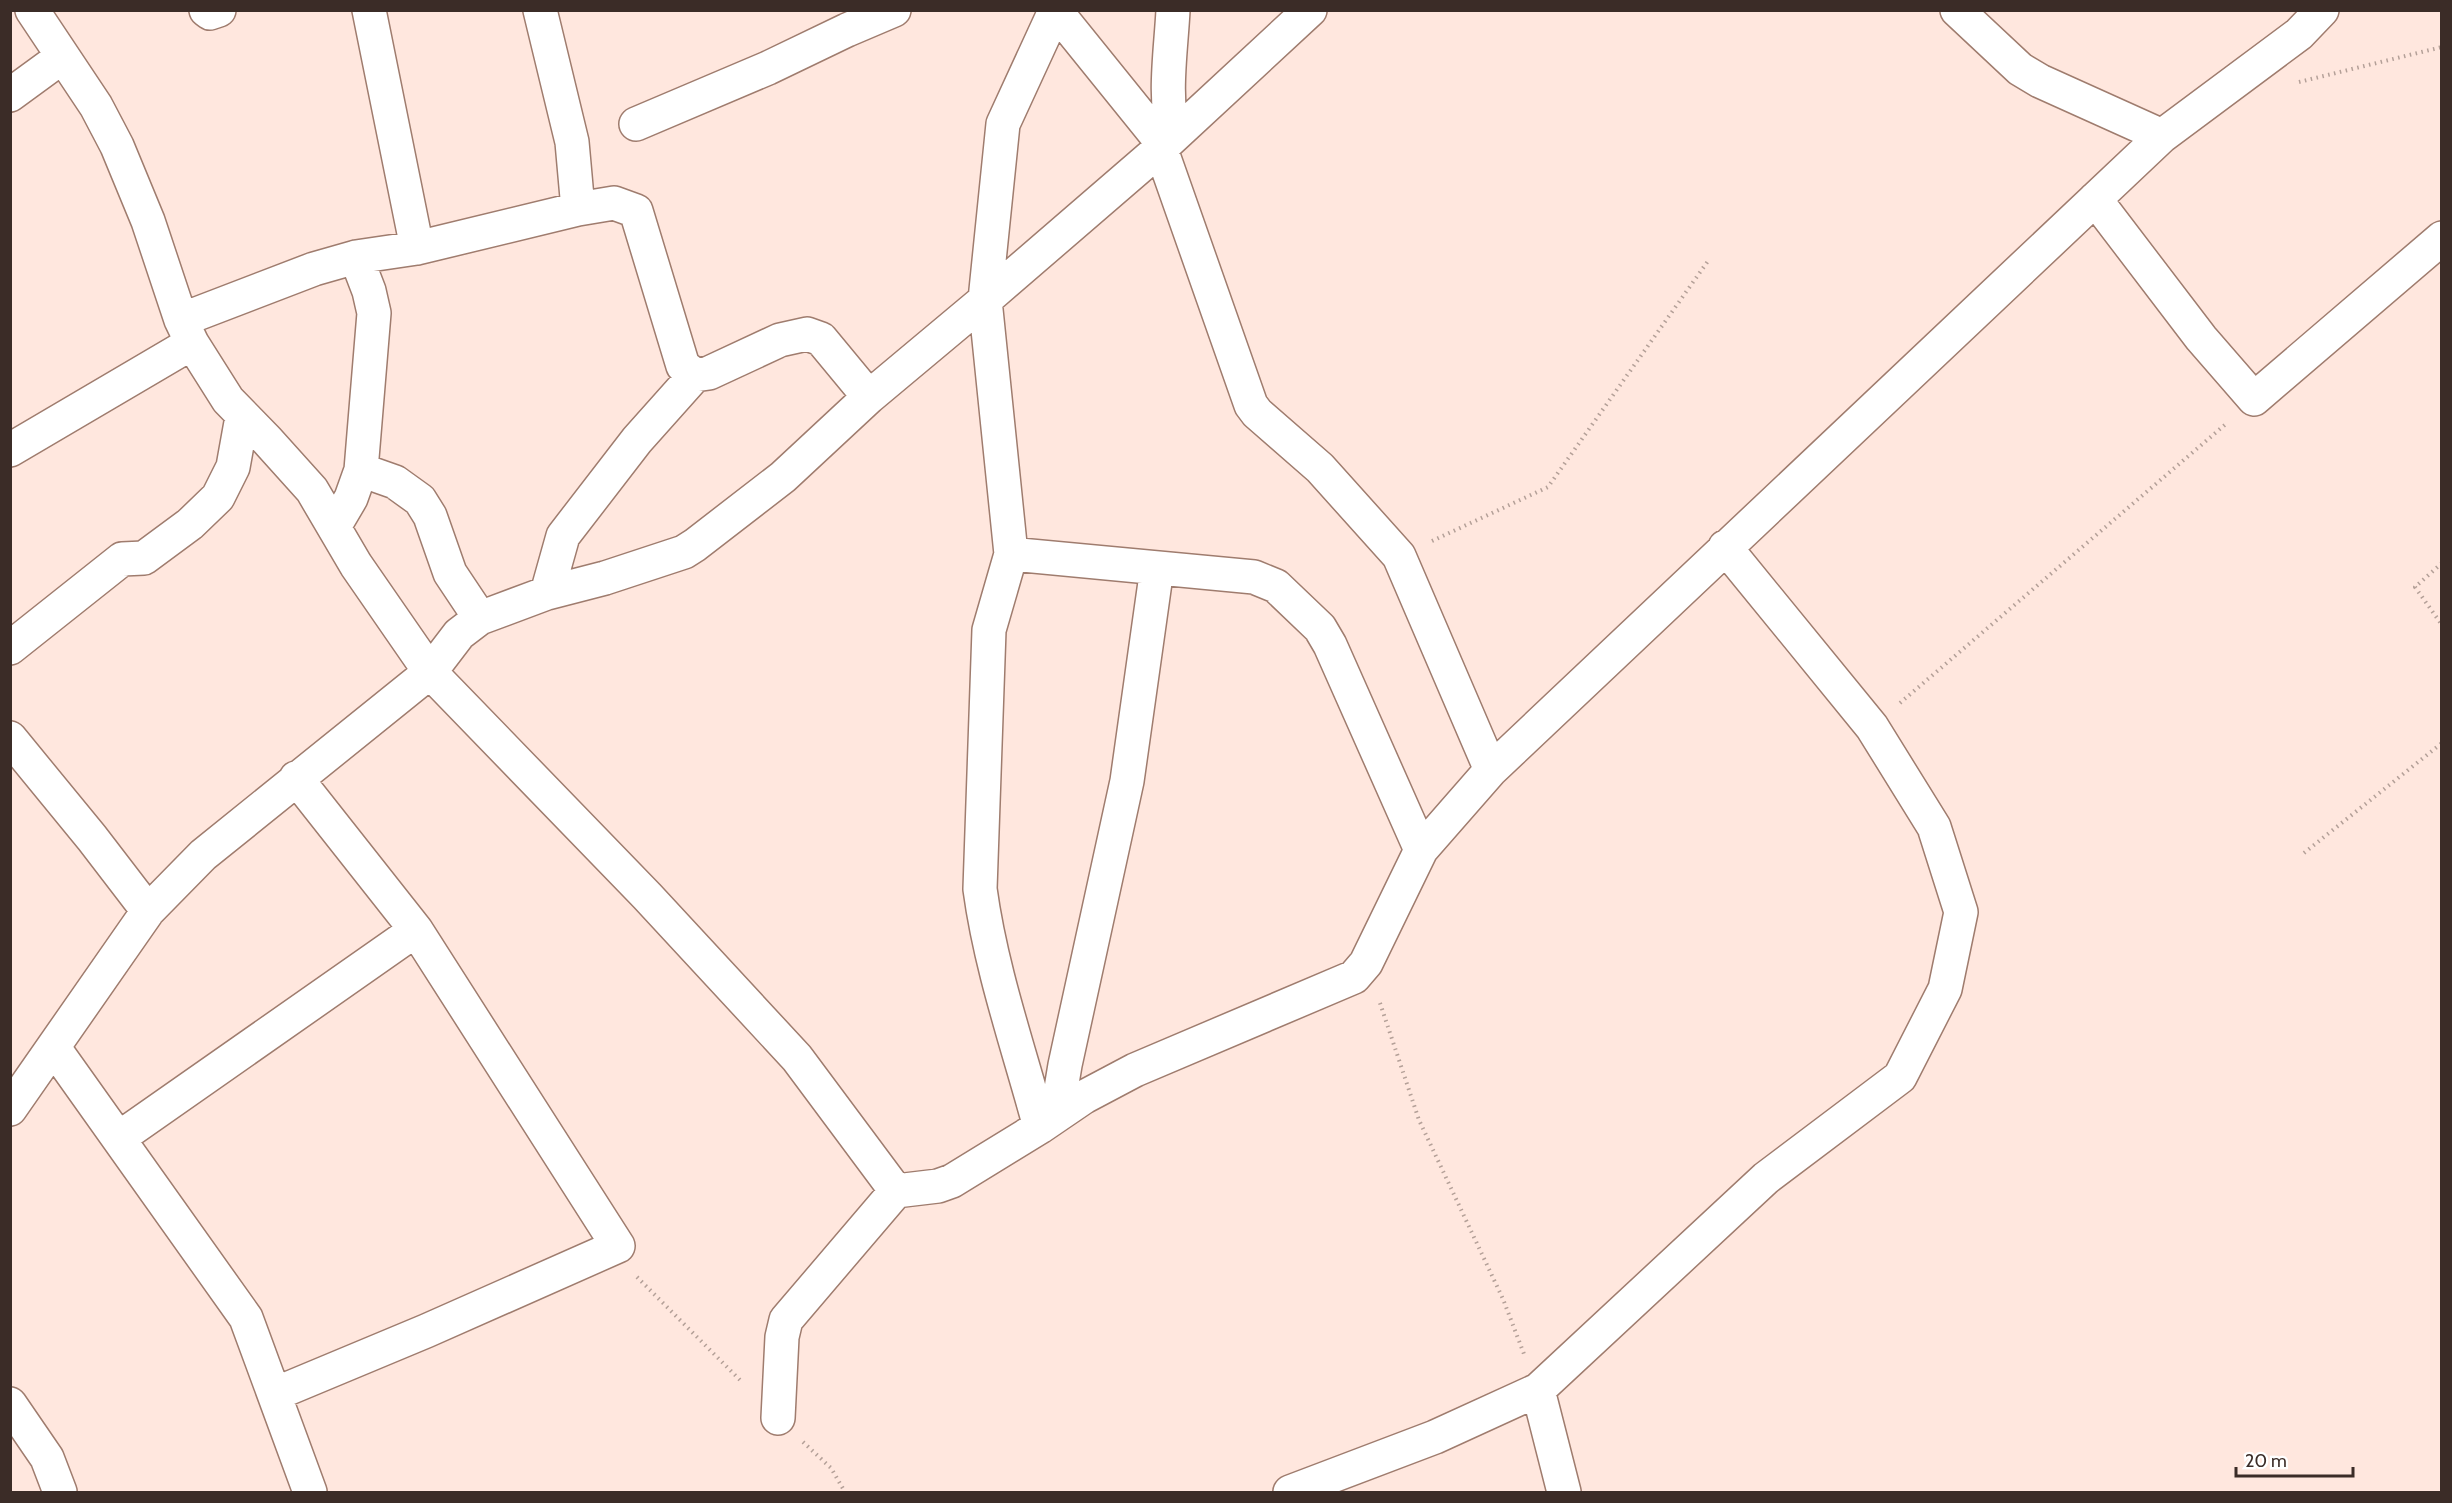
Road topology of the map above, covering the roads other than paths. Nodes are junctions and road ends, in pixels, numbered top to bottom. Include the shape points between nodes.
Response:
1 (32, 10) edge
2 (206, 10) edge
3 (219, 10) edge
4 (369, 10) edge
5 (540, 10) edge
6 (894, 10) edge
7 (1173, 10) edge
8 (1310, 10) edge
9 (1957, 10) edge
10 (2322, 10) edge
11 (1055, 11) edge
12 (843, 20) edge
13 (62, 57) junction
14 (10, 95) edge
15 (636, 124) dead end
16 (2162, 136) junction
17 (1167, 143) junction
18 (2095, 200) junction
19 (578, 209) junction
20 (2442, 238) edge
21 (417, 248) junction
22 (356, 257) junction
23 (985, 300) junction
24 (187, 331) junction
25 (695, 375) junction
26 (869, 397) junction
27 (242, 417) junction
28 (10, 450) edge
29 (361, 470) junction
30 (334, 527) junction
31 (1725, 547) junction
32 (1011, 554) junction
33 (1157, 568) junction
34 (547, 593) junction
35 (480, 618) junction
36 (10, 648) edge
37 (430, 672) junction
38 (10, 738) edge
39 (1491, 770) junction
40 (296, 778) junction
41 (1421, 850) junction
42 (148, 911) junction
43 (417, 930) junction
44 (54, 1048) junction
45 (10, 1109) edge
46 (1052, 1119) junction
47 (119, 1138) junction
48 (896, 1191) junction
49 (1538, 1390) junction
50 (275, 1394) junction
51 (10, 1404) edge
52 (778, 1418) road end
53 (60, 1492) edge
54 (310, 1492) edge
55 (1290, 1492) edge
56 (1564, 1492) edge

1 - 13 street
2 - 3 street
4 - 21 street
5 - 19 street via 572,142
6 - 12 street
7 - 17 street
8 - 17 street
9 - 16 street via 2020,69
10 - 16 street via 2300,33
11 - 17 street via 1156,135
11 - 23 street via 1003,124
12 - 15 street via 768,68
13 - 14 street
13 - 24 street via 96,106 117,146
16 - 18 street
17 - 23 street
17 - 39 street via 1251,405 1320,468 1399,556
18 - 20 street via 2201,338 2254,399
18 - 31 street
19 - 21 street
19 - 25 street via 614,203 636,211 683,366
21 - 22 street
22 - 24 street via 314,269
22 - 29 street via 374,313
23 - 26 street
23 - 32 street
24 - 27 street
24 - 28 street
25 - 26 street via 709,373 780,340 807,334 821,339
25 - 34 street via 636,440 563,536
26 - 34 street via 783,477 684,552
27 - 30 street via 312,490
27 - 36 street via 233,467 218,497 190,524 144,558 123,559
29 - 30 street
29 - 35 street via 395,482 420,500 430,516 450,573
30 - 37 street via 356,566
31 - 39 street
31 - 49 street via 1872,727 1934,828 1961,912 1945,989 1900,1077 1766,1178
32 - 33 street
32 - 46 street via 989,630 980,890 991,946
33 - 41 street via 1254,577 1276,586 1320,628
33 - 46 street via 1134,741
34 - 35 street
35 - 37 street via 459,634
37 - 40 street
37 - 48 street via 797,1058
38 - 42 street
39 - 41 street
40 - 42 street via 203,855
40 - 43 street
41 - 46 street via 1366,963 1354,977 1135,1070
42 - 44 street
43 - 47 street
43 - 50 street via 618,1245
44 - 45 street
44 - 47 street
46 - 48 street via 952,1181
47 - 50 street via 246,1318
48 - 52 street via 786,1320
49 - 55 street via 1435,1437
49 - 56 street
50 - 54 street
51 - 53 street via 40,1445

